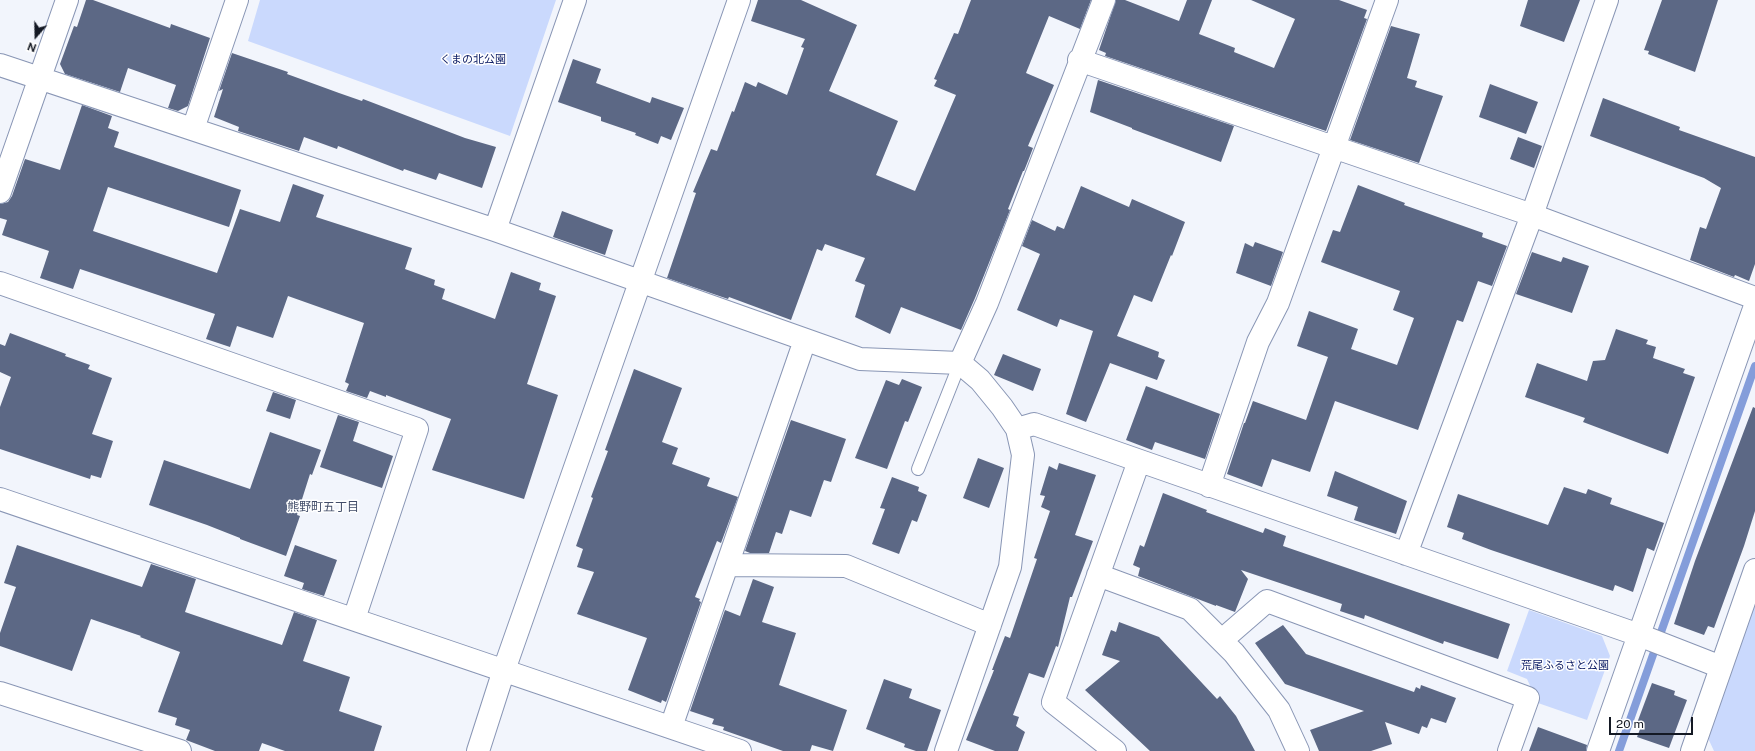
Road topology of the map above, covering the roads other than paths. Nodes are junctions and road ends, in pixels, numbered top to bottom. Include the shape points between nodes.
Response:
1 (67, 0) edge
2 (237, 0) edge
3 (575, 0) edge
4 (739, 0) edge
5 (1104, 0) edge
6 (1387, 0) edge
7 (1607, 0) edge
8 (1079, 60) junction
9 (0, 65) edge
10 (39, 78) junction
11 (193, 129) junction
12 (1334, 148) junction
13 (0, 192) edge
14 (1532, 215) junction
15 (495, 230) junction
16 (639, 282) junction
17 (0, 284) edge
18 (1755, 298) edge
19 (1755, 306) edge
20 (805, 340) junction
21 (960, 363) junction
22 (1017, 429) junction
23 (1139, 461) junction
24 (918, 468) dead end
25 (1209, 486) junction
26 (0, 499) edge
27 (1406, 554) junction
28 (727, 565) junction
29 (1755, 570) edge
30 (1098, 575) junction
31 (354, 619) junction
32 (990, 625) junction
33 (1642, 636) junction
34 (1222, 640) junction
35 (1721, 667) junction
36 (504, 670) junction
37 (0, 693) edge
38 (671, 727) junction
39 (180, 751) edge
40 (478, 751) edge
41 (740, 751) edge
42 (946, 751) edge
43 (1115, 751) edge
44 (1298, 751) edge
45 (1509, 751) edge
46 (1598, 751) edge
47 (1692, 751) edge

1 - 10 street
2 - 11 street
3 - 15 street
4 - 16 street
5 - 8 street
6 - 12 street
7 - 14 street
8 - 12 street
8 - 21 street via 987,303
9 - 10 street
10 - 11 street
10 - 13 street
11 - 15 street
12 - 14 street
12 - 25 street via 1278,303 1258,342
14 - 18 street
14 - 27 street
15 - 16 street
16 - 20 street
16 - 36 street
17 - 31 street via 417,429
19 - 33 street
20 - 21 street via 860,359
20 - 28 street
21 - 22 street via 980,380
21 - 24 lane
22 - 23 street via 1034,424
22 - 32 street via 1023,455 1010,567
23 - 25 street
23 - 30 street
25 - 27 street
26 - 31 street
27 - 33 street
28 - 32 street via 846,566
28 - 38 street
29 - 35 street
30 - 34 street via 1190,609
30 - 43 street via 1053,702
31 - 36 street
32 - 42 street
33 - 35 street
33 - 46 street
34 - 44 street via 1279,710
34 - 45 street via 1267,601 1528,698
35 - 47 street
36 - 38 street
36 - 40 street
37 - 39 street
38 - 41 street

